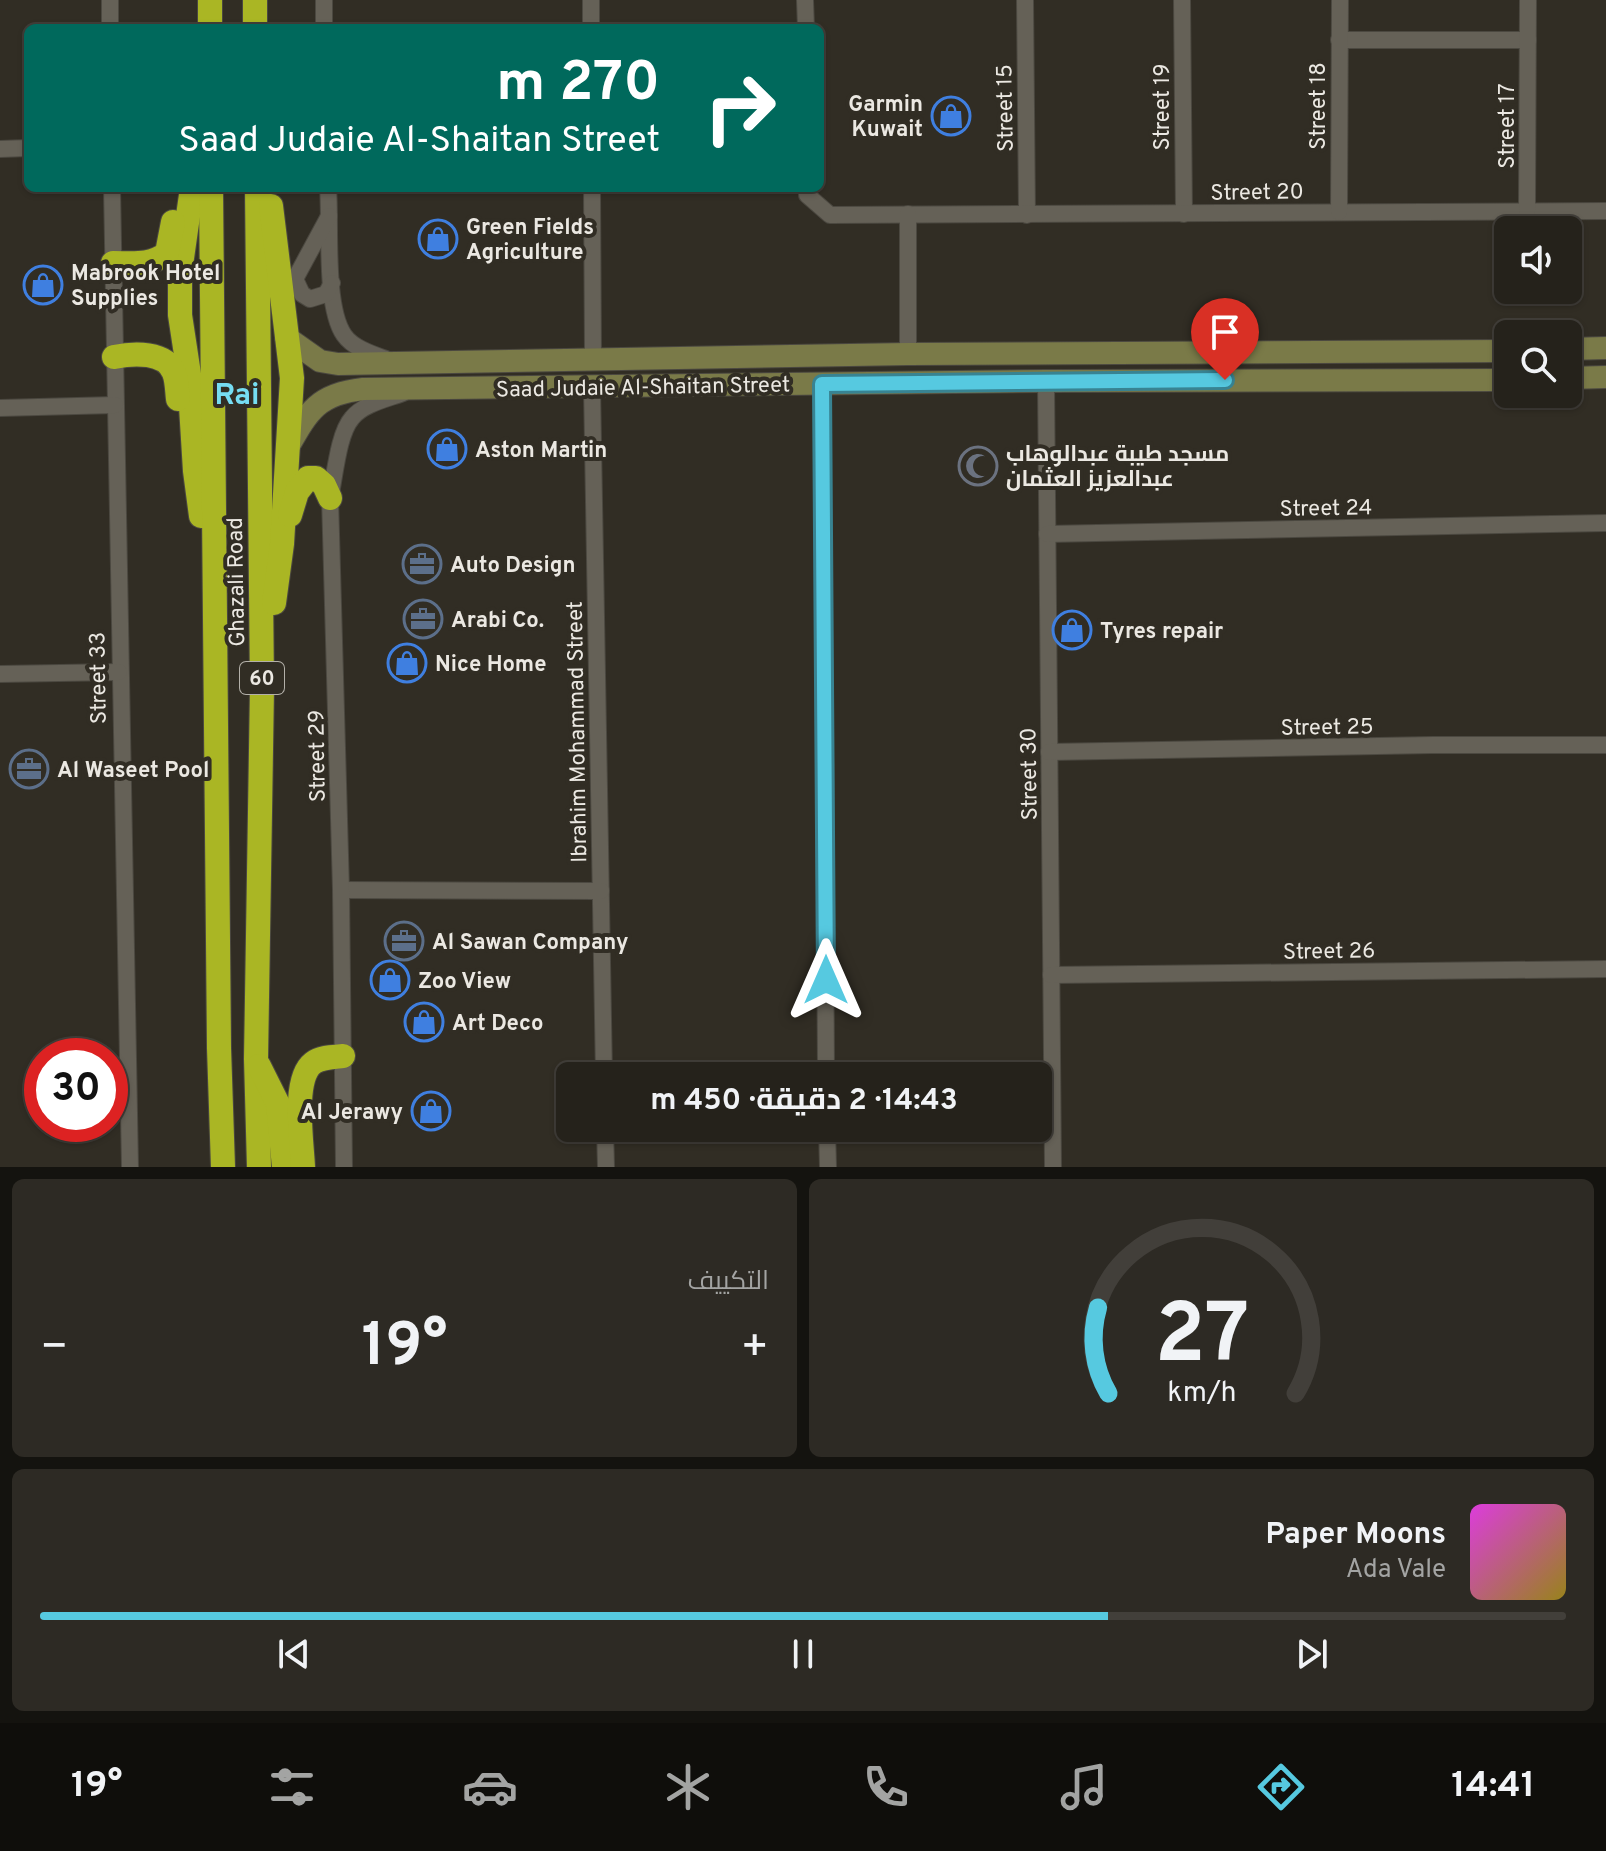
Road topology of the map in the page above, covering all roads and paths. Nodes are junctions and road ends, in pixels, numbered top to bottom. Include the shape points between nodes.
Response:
1 (110, 0) edge
2 (210, 0) edge
3 (255, 0) edge
4 (324, 0) edge
5 (591, 0) edge
6 (805, 0) edge
7 (1025, 0) edge
8 (1182, 0) edge
9 (1340, 0) edge
10 (1528, 0) edge
11 (110, 24) edge
12 (210, 24) edge
13 (255, 24) edge
14 (324, 24) edge
15 (591, 24) edge
16 (806, 24) edge
17 (1339, 40) junction
18 (1528, 40) junction
19 (24, 148) edge
20 (0, 149) edge
21 (112, 192) edge
22 (177, 192) edge
23 (191, 192) edge
24 (211, 192) edge
25 (257, 192) edge
26 (268, 192) edge
27 (328, 192) edge
28 (592, 192) edge
29 (807, 192) edge
30 (1527, 211) junction
31 (1606, 211) edge
32 (1339, 212) junction
33 (908, 214) junction
34 (1184, 214) junction
35 (330, 215) junction
36 (1027, 215) junction
37 (113, 263) junction
38 (332, 283) junction
39 (286, 337) junction
40 (1606, 348) edge
41 (1582, 349) edge
42 (1494, 351) edge
43 (1404, 352) junction
44 (1452, 352) junction
45 (908, 354) junction
46 (114, 357) junction
47 (593, 358) junction
48 (492, 359) junction
49 (559, 359) junction
50 (395, 363) junction
51 (1606, 377) edge
52 (1582, 378) edge
53 (1404, 380) junction
54 (1494, 380) edge
55 (1046, 381) junction
56 (1453, 381) junction
57 (822, 384) junction
58 (558, 387) junction
59 (592, 387) junction
60 (490, 388) junction
61 (415, 389) junction
62 (115, 405) junction
63 (0, 408) edge
64 (286, 450) junction
65 (195, 471) junction
66 (330, 498) junction
67 (1606, 523) edge
68 (1047, 534) junction
69 (282, 544) junction
70 (215, 610) junction
71 (119, 672) junction
72 (0, 674) edge
73 (262, 688) junction
74 (1606, 745) edge
75 (1049, 752) junction
76 (341, 890) junction
77 (601, 891) junction
78 (1606, 969) edge
79 (1051, 975) junction
80 (219, 1048) junction
81 (343, 1056) junction
82 (256, 1059) junction
83 (604, 1062) edge
84 (826, 1062) edge
85 (605, 1142) edge
86 (827, 1142) edge
87 (130, 1167) edge
88 (212, 1167) edge
89 (223, 1167) edge
90 (259, 1167) edge
91 (284, 1167) edge
92 (303, 1167) edge
93 (344, 1167) edge
94 (606, 1167) edge
95 (828, 1167) edge
96 (1053, 1167) edge

1 - 11 street
2 - 12 highway
3 - 13 highway
4 - 14 street
5 - 15 street
6 - 16 street
7 - 36 street, Street 15
8 - 34 street, Street 19
9 - 17 street, Street 18
10 - 18 street, Street 17
17 - 18 street
17 - 32 street, Street 18
18 - 30 street, Street 17
19 - 20 street
21 - 37 street, Street 33
22 - 37 highway via 167,253 143,264
23 - 65 highway via 180,315
24 - 70 highway, Ghazali Road / 60
25 - 73 highway, Ghazali Road / 60
26 - 39 highway
27 - 35 street
28 - 47 street
29 - 33 street, Street 20 via 830,215
30 - 31 street, Street 20
30 - 32 street, Street 20
32 - 34 street, Street 20
33 - 36 street, Street 20
33 - 45 street
34 - 36 street, Street 20
35 - 38 street
35 - 38 street via 295,279 310,299 326,294
37 - 46 street, Street 33
38 - 50 street via 334,317 346,338
39 - 50 street, Saad Judaie Al-Shaitan Street via 320,361
39 - 64 highway via 292,378
40 - 41 street
42 - 44 street, Saad Judaie Al-Shaitan Street
43 - 44 street, Saad Judaie Al-Shaitan Street
43 - 45 street, Saad Judaie Al-Shaitan Street
43 - 53 street via 1416,367
44 - 56 street via 1444,367
45 - 47 street, Saad Judaie Al-Shaitan Street
46 - 62 street, Street 33
46 - 65 highway via 155,357 174,371 185,446
47 - 49 street, Saad Judaie Al-Shaitan Street
48 - 49 street, Saad Judaie Al-Shaitan Street
48 - 50 street, Saad Judaie Al-Shaitan Street
48 - 60 street via 504,373
49 - 58 street via 544,370 549,384
51 - 52 street
53 - 55 street, Saad Judaie Al-Shaitan Street
53 - 56 street, Saad Judaie Al-Shaitan Street
54 - 56 street, Saad Judaie Al-Shaitan Street
55 - 57 street, Saad Judaie Al-Shaitan Street
55 - 68 street, Street 30
57 - 59 street, Saad Judaie Al-Shaitan Street
57 - 84 street
58 - 59 street, Saad Judaie Al-Shaitan Street
58 - 60 street, Saad Judaie Al-Shaitan Street
59 - 77 street, Ibrahim Mohammad Street
60 - 61 street, Saad Judaie Al-Shaitan Street
61 - 64 street, Saad Judaie Al-Shaitan Street via 363,389 329,398 311,409
61 - 66 street, Street 29 via 352,417 341,442
62 - 63 street
62 - 71 street, Street 33
64 - 69 highway
65 - 70 highway
66 - 69 highway via 324,485 308,478 297,492
66 - 76 street, Street 29
67 - 68 street, Street 24
68 - 75 street, Street 30
69 - 73 highway
70 - 80 highway, Ghazali Road / 60
71 - 72 street
71 - 87 street, Street 33
73 - 82 highway, Ghazali Road / 60
74 - 75 street, Street 25
75 - 79 street, Street 30
76 - 77 street
76 - 81 street, Street 29
77 - 83 street, Ibrahim Mohammad Street
78 - 79 street, Street 26
79 - 96 street, Street 30
80 - 88 highway
80 - 89 highway, Ghazali Road / 60
81 - 92 highway via 316,1060 304,1074
81 - 93 street, Street 29
82 - 90 highway, Ghazali Road / 60
82 - 91 highway via 278,1104
85 - 94 street
86 - 95 street

